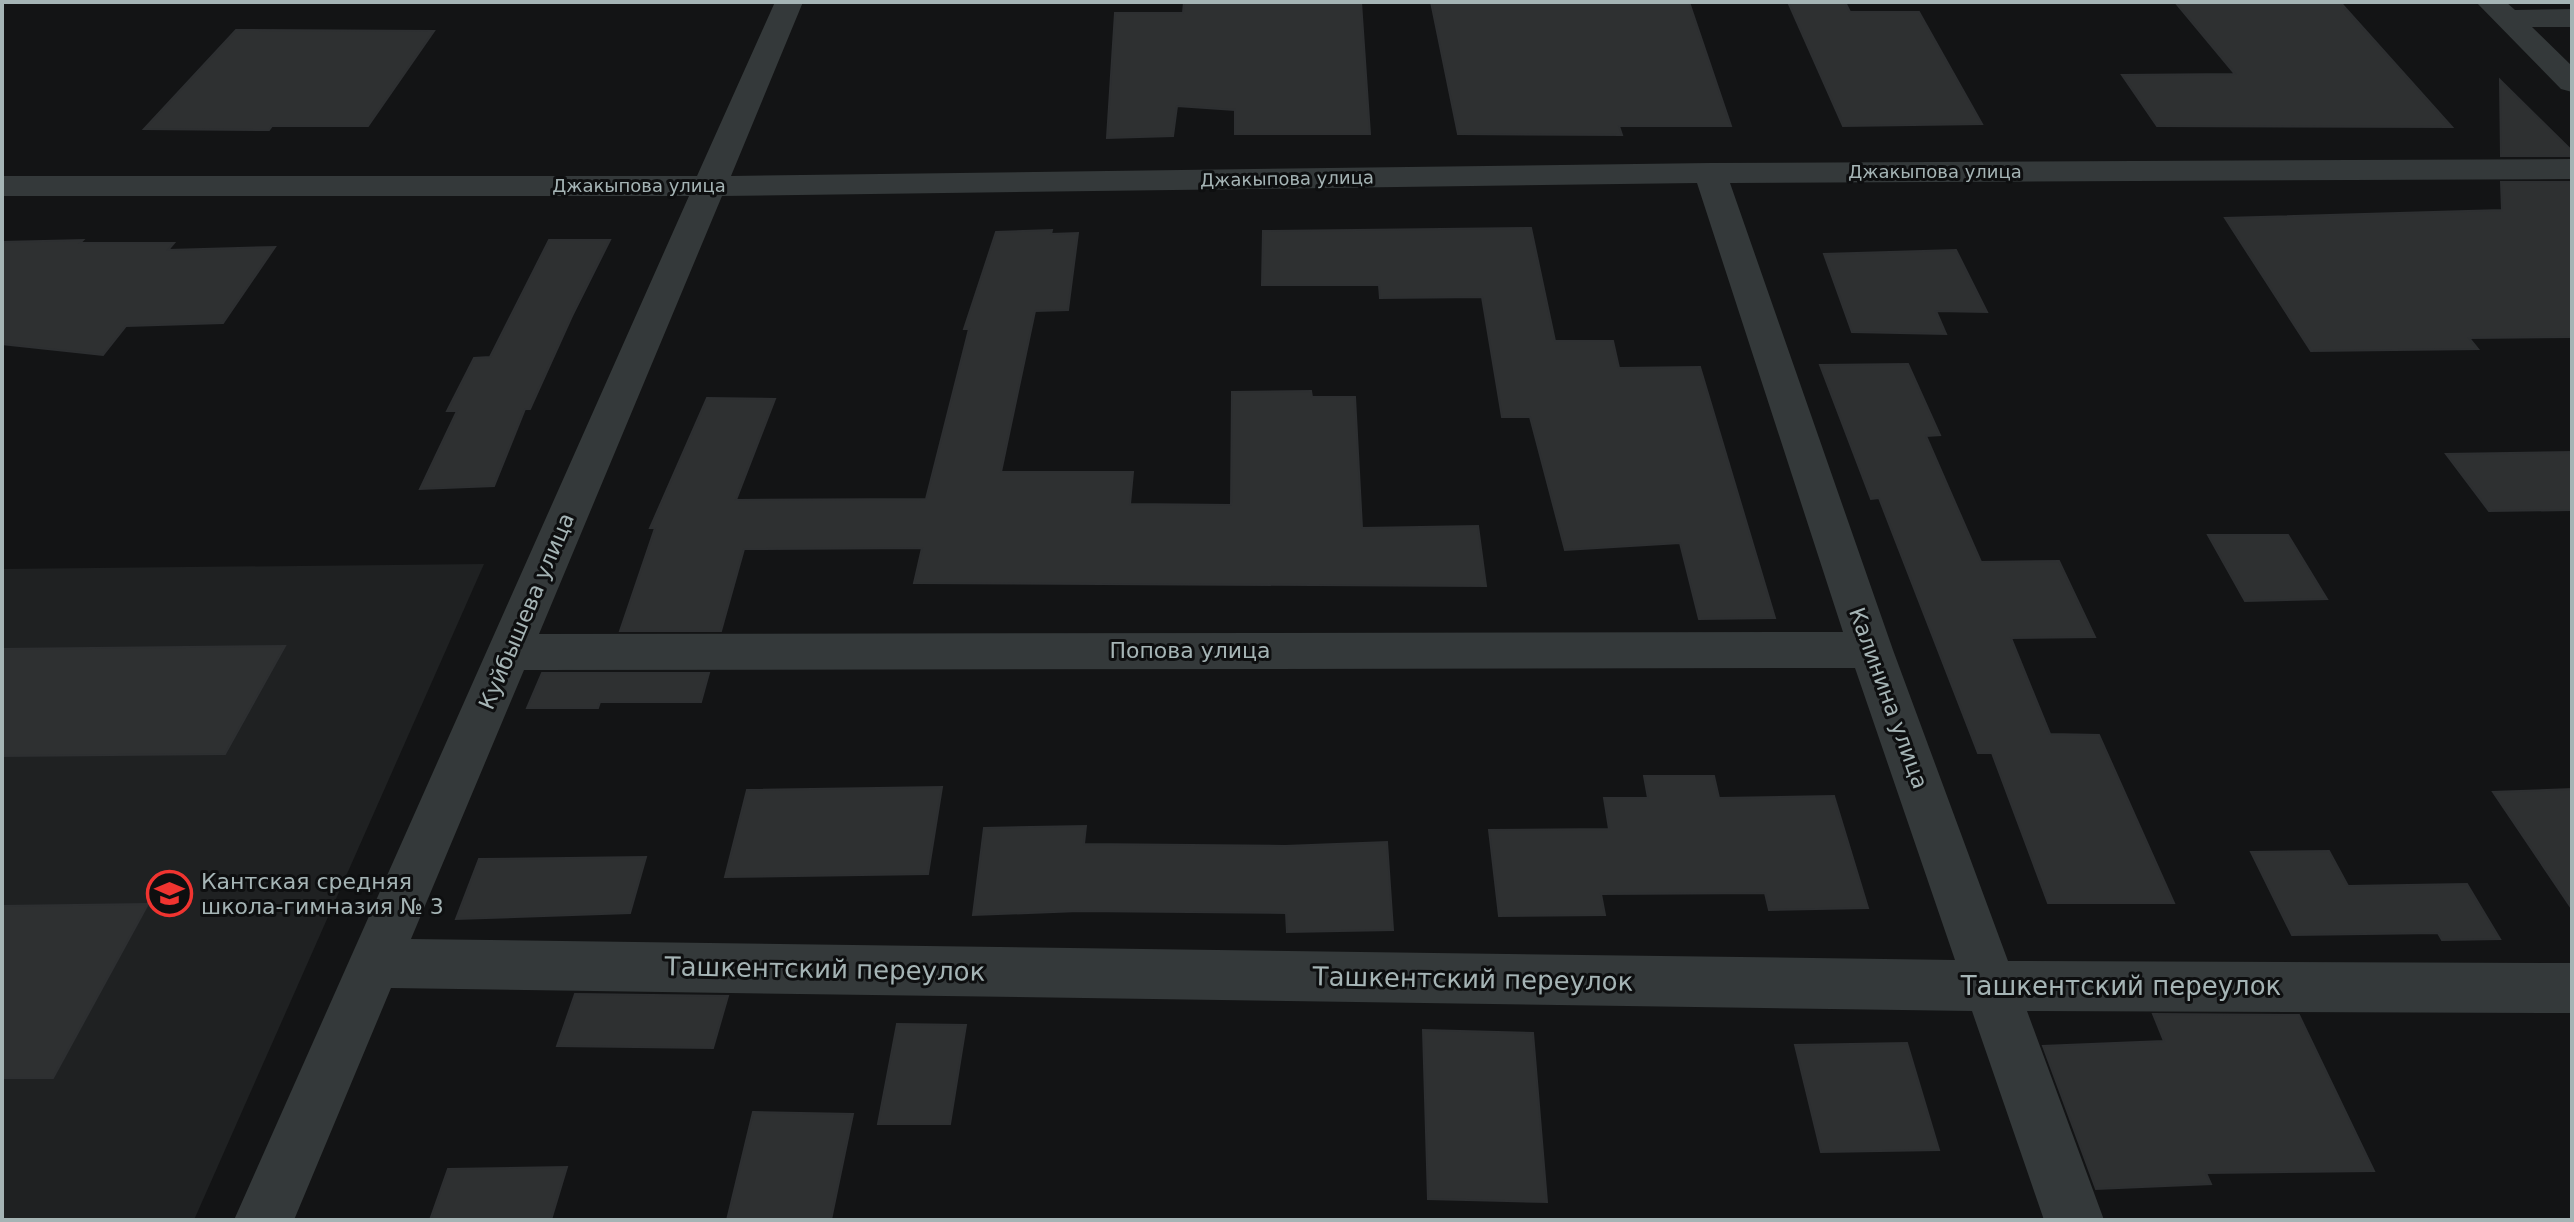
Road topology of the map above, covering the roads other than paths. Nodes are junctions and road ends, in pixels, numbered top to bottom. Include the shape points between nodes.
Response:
1 (789, 2) edge
2 (2498, 10) edge
3 (2572, 18) edge
4 (2572, 83) edge
5 (2572, 169) edge
6 (1710, 173) junction
7 (2, 186) edge
8 (710, 186) junction
9 (1871, 650) junction
10 (508, 652) junction
11 (375, 963) junction
12 (1992, 986) junction
13 (2572, 988) edge
14 (264, 1220) edge
15 (2074, 1220) edge

1 - 8 street, Куйбышева улица
2 - 3 street
2 - 4 street
5 - 6 street, Джакыпова улица
6 - 8 street, Джакыпова улица
6 - 9 street, Калинина улица
7 - 8 street, Джакыпова улица
8 - 10 street, Куйбышева улица
9 - 10 street, Попова улица
9 - 12 street, Калинина улица
10 - 11 street, Куйбышева улица
11 - 12 street, Ташкентский переулок
11 - 14 street, Куйбышева улица
12 - 13 street, Ташкентский переулок
12 - 15 street, Калинина улица

